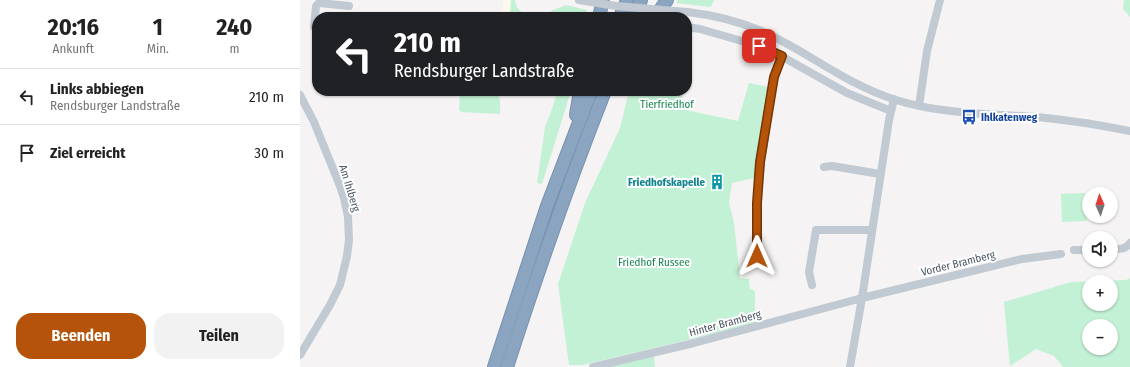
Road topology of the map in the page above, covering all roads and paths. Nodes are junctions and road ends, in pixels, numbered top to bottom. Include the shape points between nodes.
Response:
1 (578, 0) edge
2 (603, 0) edge
3 (627, 0) edge
4 (641, 0) edge
5 (667, 0) edge
6 (940, 0) edge
7 (321, 2) edge
8 (349, 6) dead end
9 (315, 12) edge
10 (600, 12) edge
11 (622, 12) edge
12 (636, 12) edge
13 (659, 12) edge
14 (688, 12) edge
15 (692, 13) edge
16 (692, 28) edge
17 (782, 56) junction
18 (300, 95) edge
19 (579, 96) edge
20 (588, 96) edge
21 (603, 96) edge
22 (608, 96) edge
23 (894, 99) junction
24 (919, 106) junction
25 (891, 111) junction
26 (1130, 131) edge
27 (570, 144) junction
28 (582, 148) junction
29 (824, 167) dead end
30 (880, 174) junction
31 (872, 230) junction
32 (1130, 243) edge
33 (1118, 248) edge
34 (1074, 250) dead end
35 (1082, 250) edge
36 (1061, 254) dead end
37 (757, 256) dead end
38 (812, 285) dead end
39 (862, 298) junction
40 (300, 355) edge
41 (494, 367) edge
42 (507, 367) edge
43 (593, 367) edge
44 (850, 367) edge

1 - 14 street, bridge
2 - 10 highway
3 - 11 highway
4 - 12 highway
5 - 13 highway
6 - 24 street via 927,51
7 - 8 street
7 - 9 street via 316,6
15 - 23 street, bridge via 754,28 790,45 850,81
16 - 17 street via 759,46
17 - 25 street via 847,93
17 - 37 street via 774,77 760,162
18 - 40 street, Am Ihlberg via 340,186 348,217 349,240 340,285
19 - 27 highway
20 - 27 highway
21 - 28 highway
22 - 28 highway
23 - 24 street
23 - 25 street
24 - 26 street via 1052,119
25 - 30 street
27 - 41 highway
28 - 42 highway
29 - 30 street
30 - 31 street
31 - 38 street via 816,230 809,272
31 - 39 street
32 - 33 street via 1126,247
34 - 35 street
36 - 39 street, Vorder Bramberg via 1022,259
39 - 43 street, Hinter Bramberg
39 - 44 street

